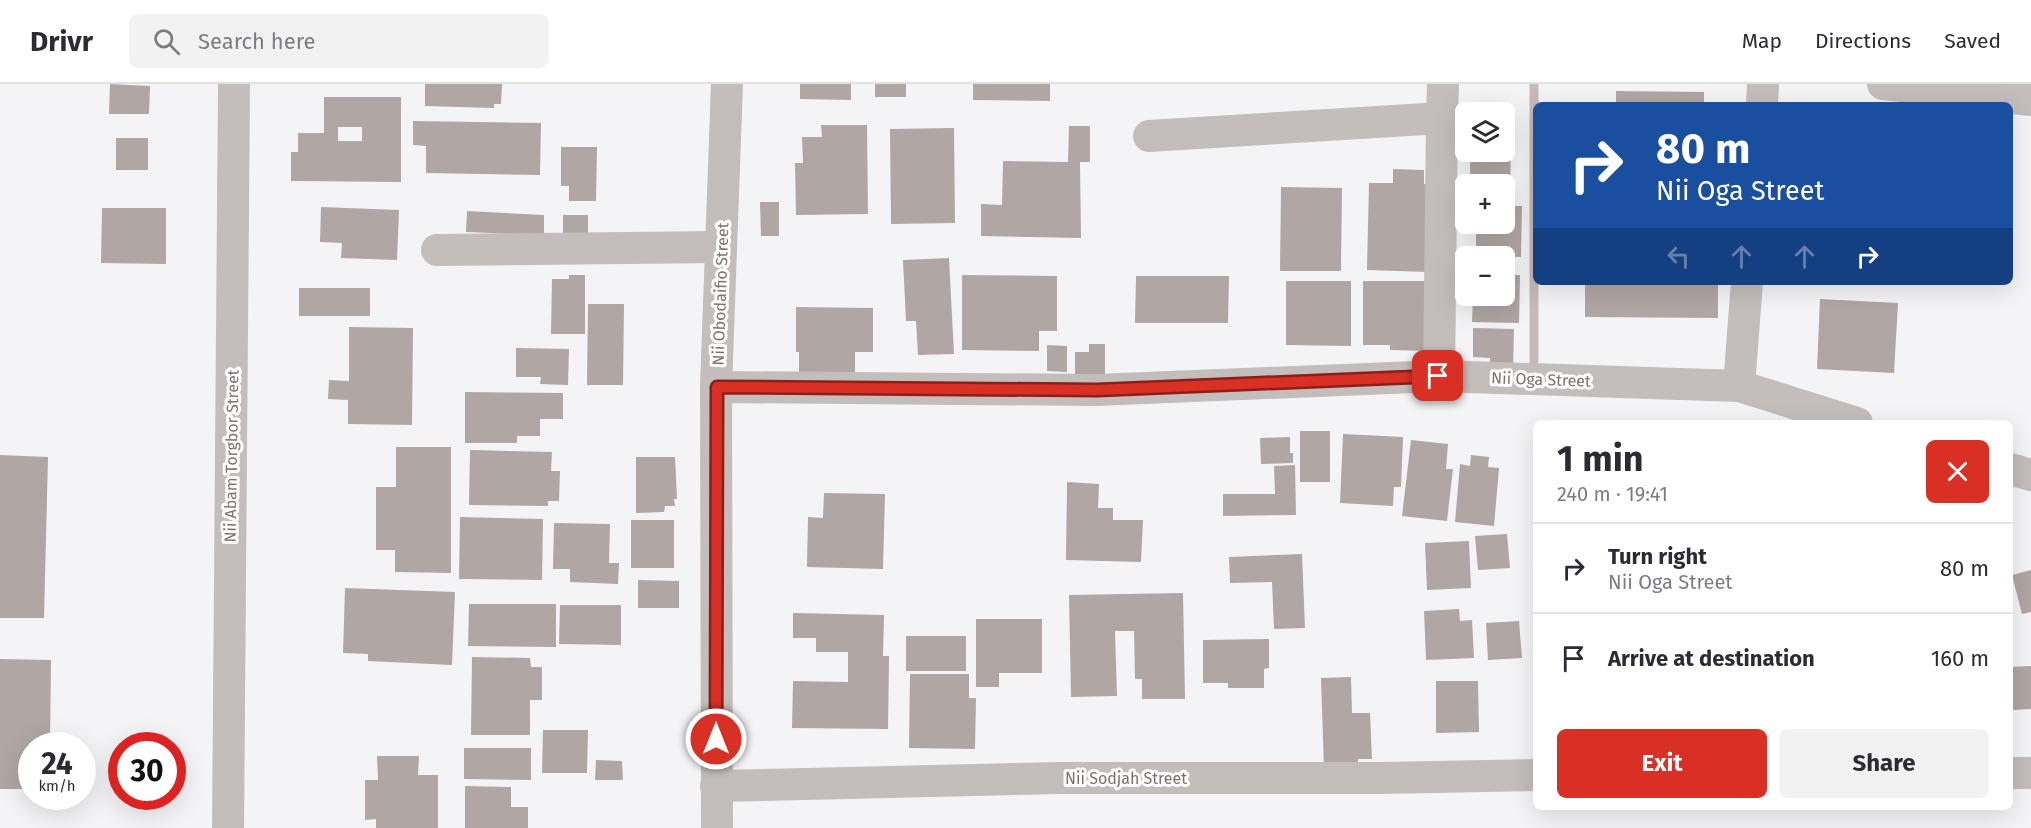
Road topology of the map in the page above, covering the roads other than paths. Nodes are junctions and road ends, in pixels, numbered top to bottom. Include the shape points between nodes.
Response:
1 (234, 84) edge
2 (727, 84) edge
3 (1443, 84) edge
4 (1763, 84) edge
5 (1883, 84) edge
6 (2031, 100) edge
7 (1762, 102) edge
8 (1442, 118) junction
9 (1149, 136) dead end
10 (721, 248) junction
11 (437, 250) dead end
12 (1748, 285) edge
13 (1438, 376) junction
14 (1739, 386) junction
15 (717, 387) junction
16 (1847, 420) edge
17 (2013, 471) edge
18 (2031, 475) edge
19 (2013, 773) edge
20 (2031, 773) edge
21 (1533, 775) edge
22 (716, 786) junction
23 (228, 828) edge
24 (717, 828) edge

1 - 23 street, Nii Abam Torgbor Street
2 - 10 street, Nii Obodaifio Street
3 - 8 street
4 - 7 street
5 - 6 street
8 - 9 street
8 - 13 street
10 - 11 street
10 - 15 street, Nii Obodaifio Street
12 - 14 street
13 - 14 street, Nii Oga Street
13 - 15 street, Nii Oga Street via 1097,390
14 - 16 street, Nii Oga Street
15 - 22 street, Nii Obodaifio Street
17 - 18 street
19 - 20 street
21 - 22 street, Nii Sodjah Street via 1060,778
22 - 24 street, Nii Obodaifio Street

